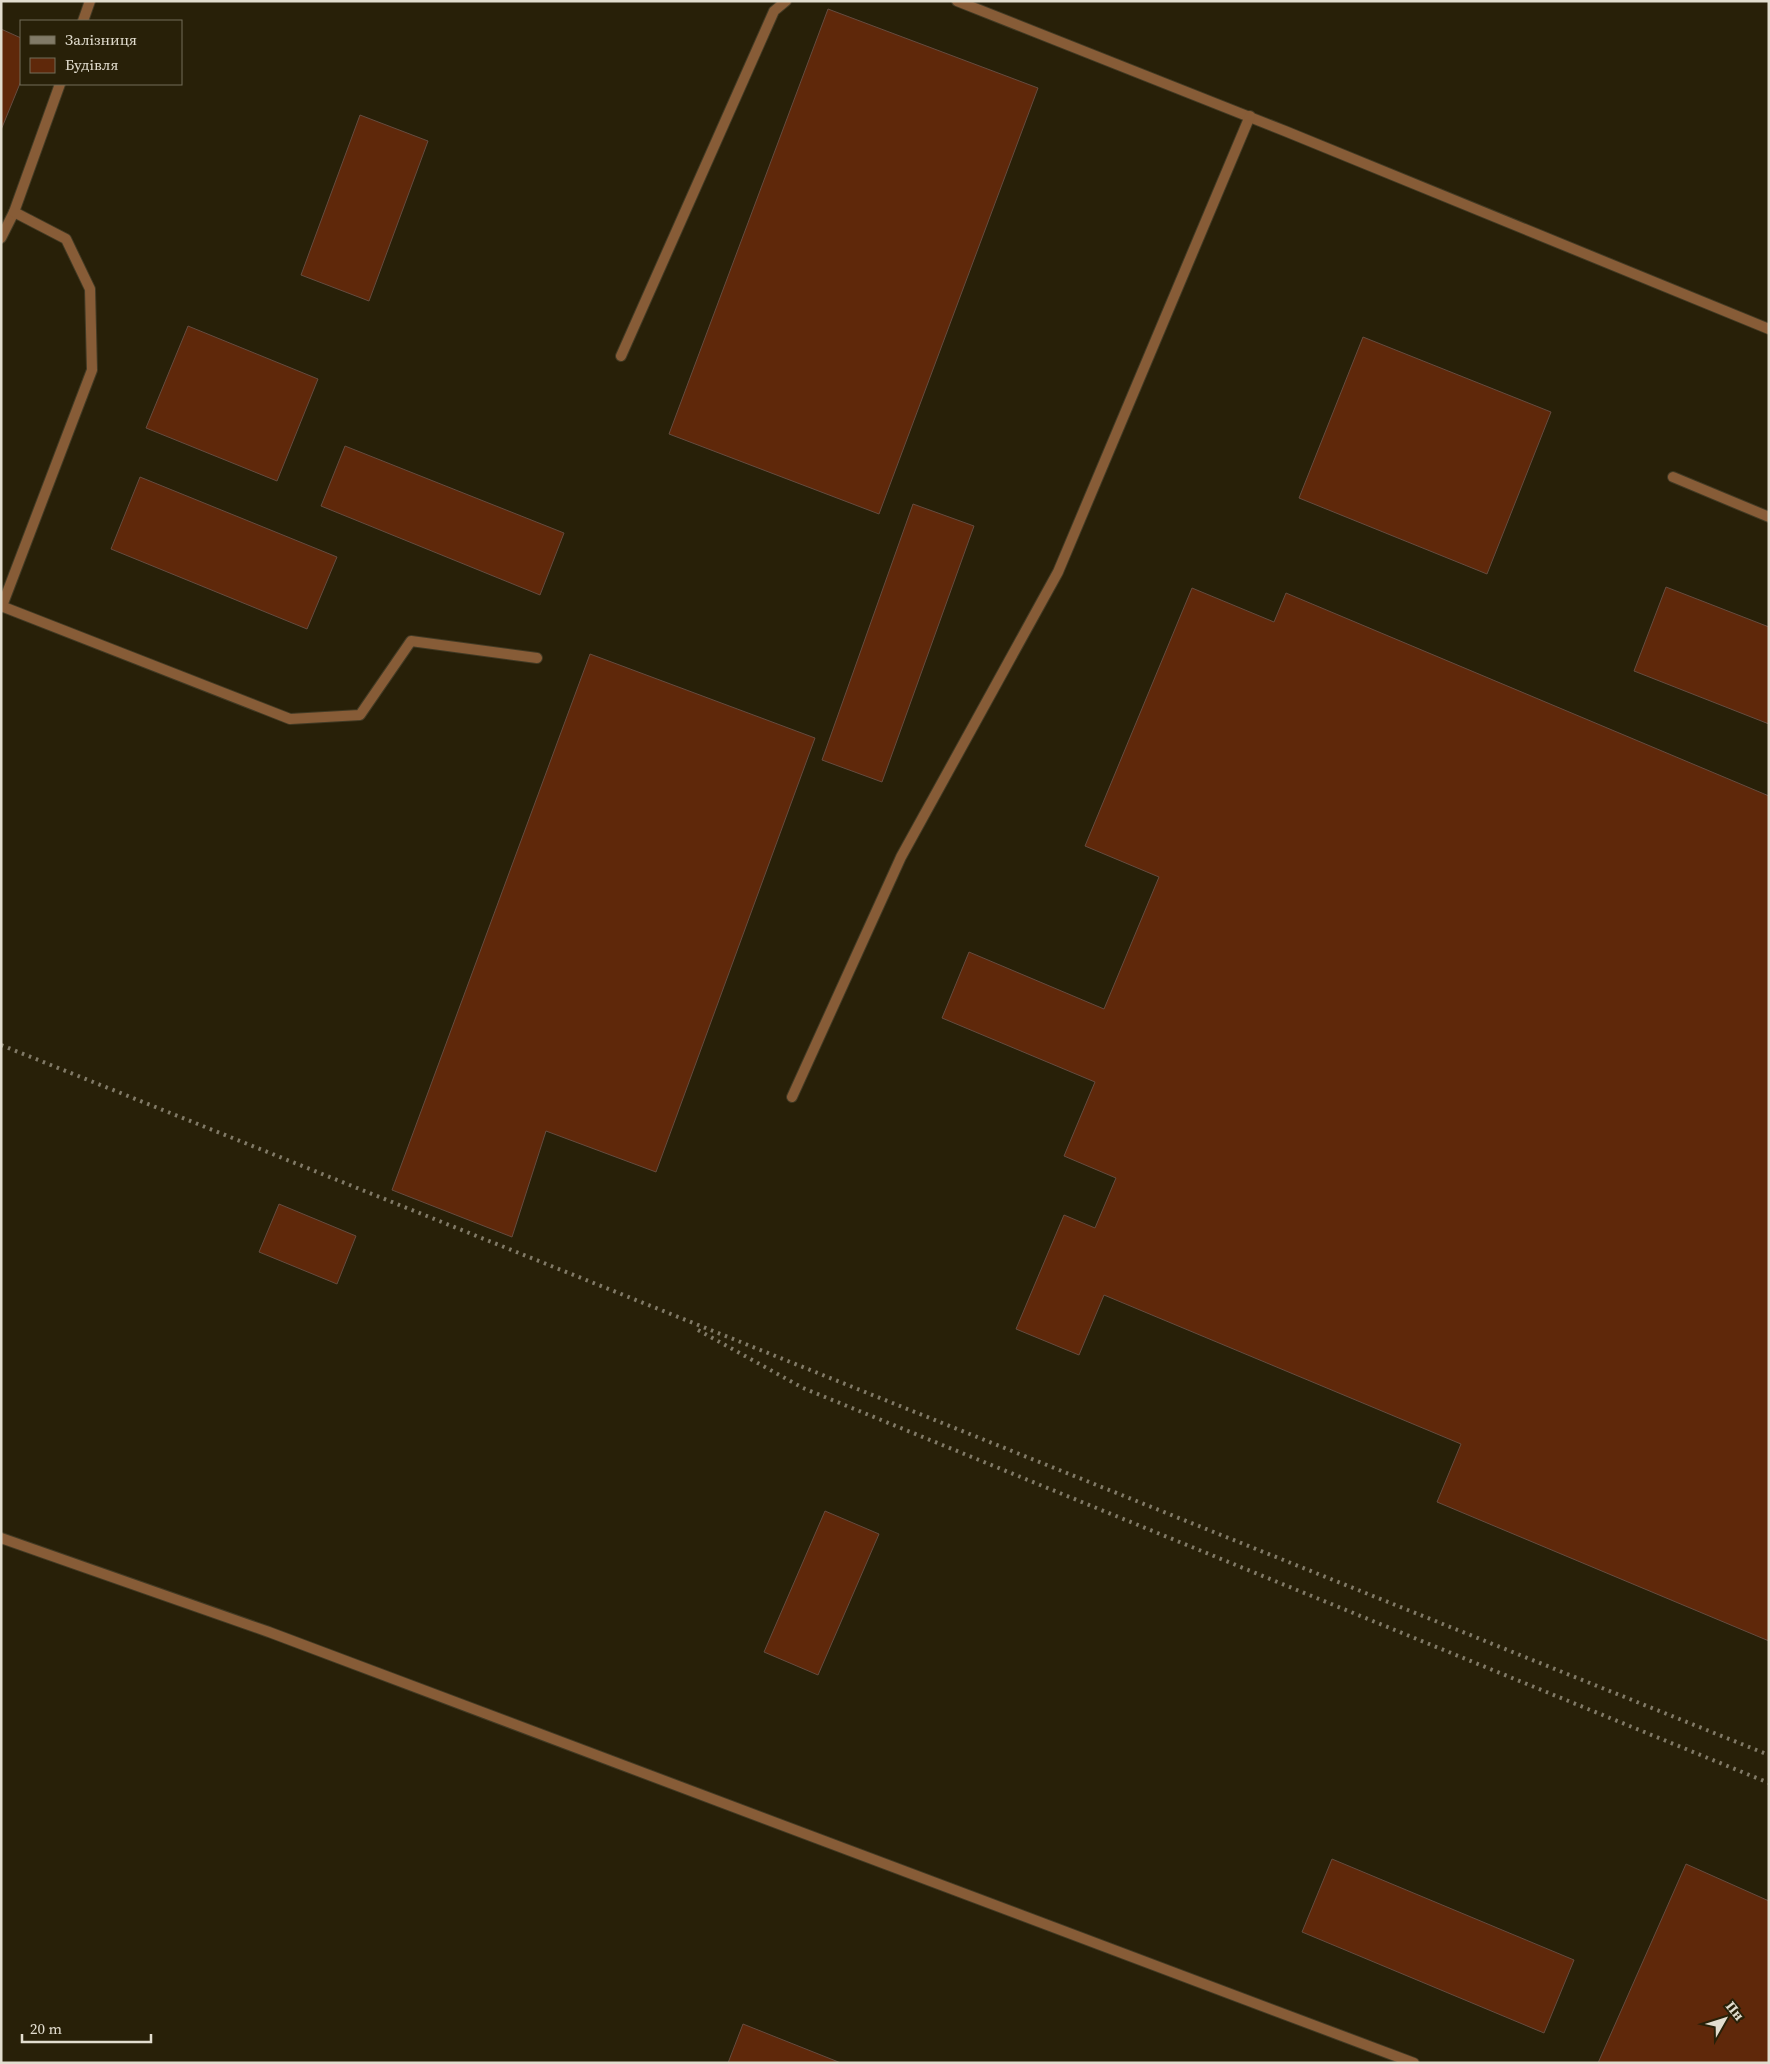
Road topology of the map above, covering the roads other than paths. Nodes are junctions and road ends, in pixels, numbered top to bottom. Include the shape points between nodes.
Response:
1 (90, 1) edge
2 (786, 1) edge
3 (957, 1) edge
4 (83, 20) edge
5 (60, 85) edge
6 (1250, 116) junction
7 (14, 212) junction
8 (1, 238) edge
9 (1769, 329) edge
10 (621, 356) dead end
11 (1673, 477) dead end
12 (1769, 517) edge
13 (1, 606) edge
14 (537, 658) dead end
15 (792, 1097) dead end
16 (1, 1538) edge
17 (1414, 2063) edge

1 - 4 lane
2 - 10 lane via 774,11
3 - 6 lane
5 - 7 lane
6 - 9 lane
6 - 15 lane via 1058,572 901,857
7 - 8 lane
7 - 13 lane via 66,239 90,289 92,370
11 - 12 lane
13 - 14 lane via 290,719 360,715 411,641
16 - 17 lane via 269,1632

